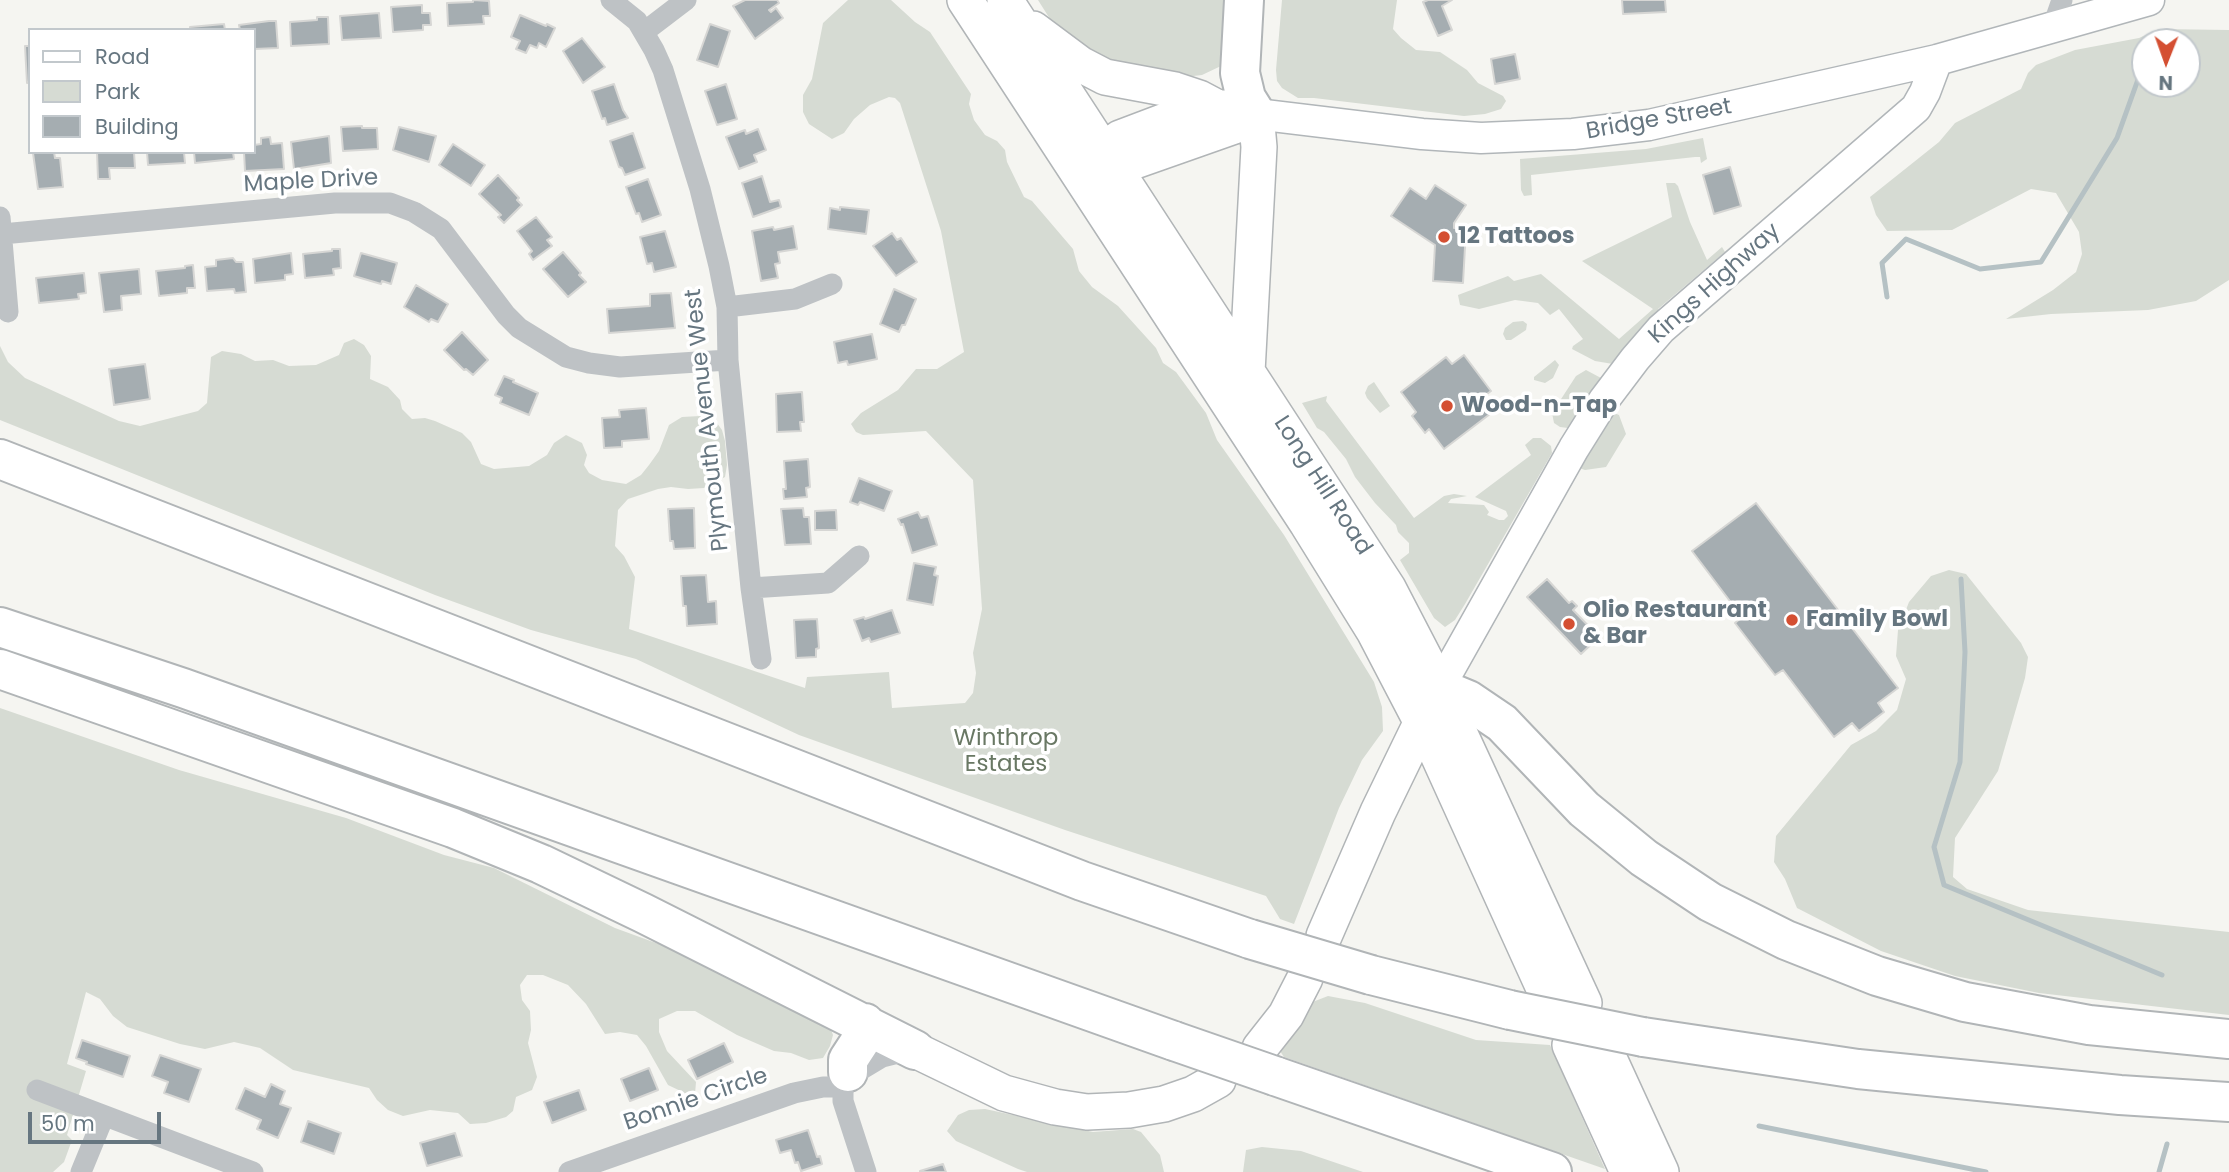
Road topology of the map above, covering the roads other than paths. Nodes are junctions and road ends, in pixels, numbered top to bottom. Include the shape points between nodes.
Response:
1 (686, 0) edge
2 (965, 0) edge
3 (1244, 0) edge
4 (1269, 0) edge
5 (2149, 0) edge
6 (1010, 7) edge
7 (632, 13) edge
8 (2057, 13) edge
9 (1937, 60) junction
10 (1216, 107) junction
11 (1256, 114) junction
12 (1094, 167) junction
13 (1, 226) edge
14 (832, 284) dead end
15 (727, 307) junction
16 (8, 312) dead end
17 (728, 360) junction
18 (1247, 372) junction
19 (0, 436) edge
20 (0, 459) edge
21 (859, 556) dead end
22 (751, 588) junction
23 (0, 605) edge
24 (0, 627) edge
25 (504, 656) junction
26 (761, 659) dead end
27 (0, 669) edge
28 (1431, 704) junction
29 (1454, 788) junction
30 (1378, 812) junction
31 (1324, 936) dead end
32 (1305, 978) dead end
33 (1043, 993) junction
34 (1547, 995) dead end
35 (1584, 1003) dead end
36 (865, 1023) junction
37 (2229, 1039) edge
38 (1570, 1045) dead end
39 (915, 1049) junction
40 (1606, 1052) dead end
41 (1267, 1062) junction
42 (845, 1079) junction
43 (1218, 1080) dead end
44 (37, 1090) dead end
45 (2229, 1102) edge
46 (104, 1116) junction
47 (81, 1172) edge
48 (253, 1172) edge
49 (569, 1172) edge
50 (866, 1172) edge
51 (1552, 1172) edge
52 (1628, 1172) edge
53 (1661, 1172) edge

1 - 7 street
2 - 12 highway, Long Hill Road
3 - 11 highway via 1240,73
4 - 11 highway
5 - 8 main road, Bridge Street
6 - 10 highway via 1080,64 1105,77 1175,90
6 - 12 highway, Long Hill Road
7 - 15 street, Plymouth Avenue West via 654,50 676,106
8 - 9 main road, Bridge Street
9 - 11 main road, Bridge Street via 1685,118 1573,134 1481,138
9 - 28 main road, Kings Highway via 1925,92 1908,115 1661,329 1635,359 1569,457
10 - 11 highway, Bridge Street
10 - 12 highway, Bridge Street via 1194,110 1120,138
11 - 12 highway via 1129,163
11 - 18 highway via 1259,147
12 - 18 highway, Long Hill Road
12 - 28 highway, Long Hill Road via 1381,644
13 - 16 street
13 - 17 street, Maple Drive via 390,203 441,229 506,315 566,357 621,367
14 - 15 street via 794,299
15 - 17 street, Plymouth Avenue West
17 - 22 street, Plymouth Avenue West
18 - 28 highway, Long Hill Road via 1388,588
19 - 25 highway via 271,546
20 - 25 highway
21 - 22 street via 828,583
22 - 26 street, Plymouth Avenue West
23 - 33 highway via 723,864
24 - 33 highway
25 - 45 highway, bridge via 1082,881 1371,975 1643,1037 1872,1071
27 - 36 highway via 453,828 541,864
28 - 29 highway, Long Hill Road
28 - 30 highway
28 - 35 highway, Long Hill Road
28 - 37 highway via 1468,700 1495,718 1584,809 1657,867 1720,907 1801,947 1877,976 1996,1009 2113,1028
29 - 30 highway via 1406,786 1390,796
29 - 34 highway, Long Hill Road
30 - 31 highway
32 - 41 highway
33 - 41 highway, bridge via 1174,1041
36 - 39 highway
36 - 42 highway via 848,1060
38 - 52 highway
39 - 42 street via 882,1057
39 - 43 highway via 1004,1093 1087,1112 1164,1104
40 - 53 highway
41 - 51 highway
42 - 49 street, Bonnie Circle
42 - 50 street via 843,1101
44 - 46 street
46 - 47 street
46 - 48 street

